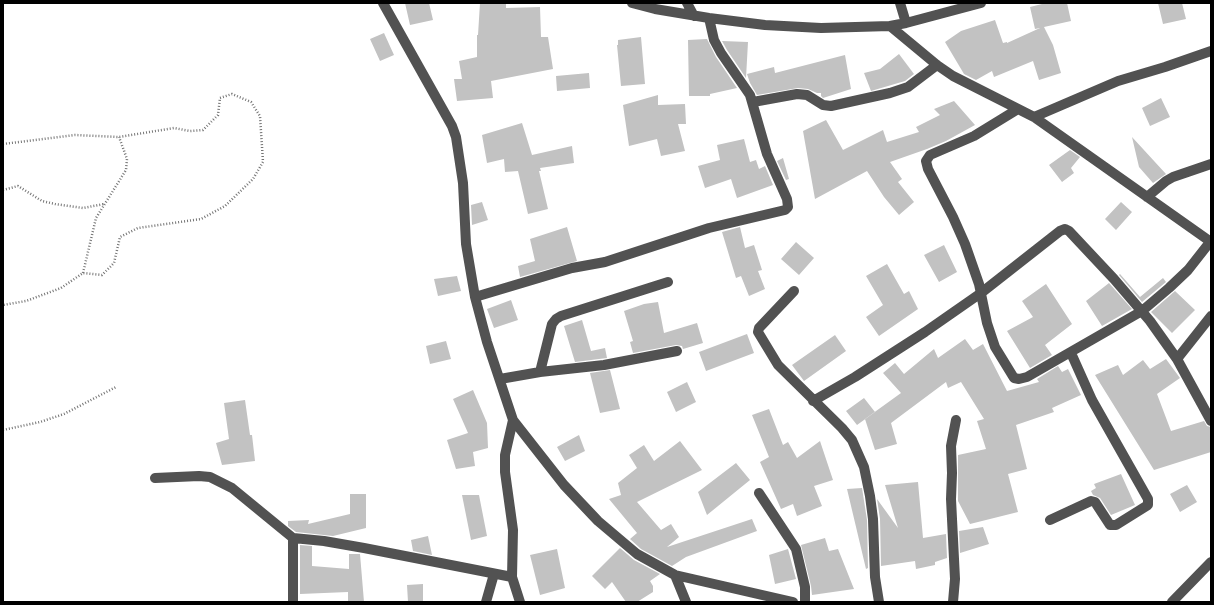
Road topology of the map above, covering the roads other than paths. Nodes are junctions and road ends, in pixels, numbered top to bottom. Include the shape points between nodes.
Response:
1 (383, 3) edge
2 (632, 3) edge
3 (686, 3) edge
4 (900, 3) edge
5 (980, 3) edge
6 (694, 16) junction
7 (709, 18) junction
8 (906, 23) junction
9 (890, 26) junction
10 (1211, 51) edge
11 (937, 65) junction
12 (753, 102) junction
13 (1018, 109) junction
14 (1034, 117) junction
15 (1211, 164) edge
16 (1147, 197) junction
17 (1208, 238) edge
18 (668, 282) dead end
19 (794, 291) dead end
20 (981, 293) junction
21 (476, 297) junction
22 (1142, 311) junction
23 (1211, 316) edge
24 (677, 351) dead end
25 (1070, 353) junction
26 (1177, 359) junction
27 (540, 372) junction
28 (500, 379) junction
29 (813, 401) junction
30 (514, 420) junction
31 (956, 420) dead end
32 (1211, 421) edge
33 (155, 478) dead end
34 (759, 493) dead end
35 (1050, 520) dead end
36 (293, 538) junction
37 (1211, 562) edge
38 (494, 574) junction
39 (675, 574) junction
40 (512, 577) junction
41 (293, 602) edge
42 (486, 602) edge
43 (520, 602) edge
44 (686, 602) edge
45 (792, 602) edge
46 (805, 602) edge
47 (880, 602) edge
48 (953, 602) edge
49 (1172, 602) edge

1 - 21 street via 456,137 463,183 466,244
2 - 6 street
3 - 6 street
4 - 8 street
5 - 8 street
6 - 7 street
7 - 9 street via 821,28
7 - 12 street via 714,40
8 - 9 street
9 - 11 street
10 - 14 street via 1118,81
11 - 12 street via 908,87 831,106 823,105 807,95 796,94
11 - 13 street via 973,88
12 - 21 street via 767,154 788,203 785,210 709,228 605,262 572,268
13 - 14 street
13 - 20 street via 974,136 930,155 926,161 965,244
14 - 16 street
15 - 16 street via 1173,177
16 - 17 street
17 - 22 street via 1188,270
18 - 27 street via 556,319 552,324
19 - 29 street via 758,332 778,365
20 - 22 street via 1065,229 1070,231
20 - 25 street via 995,347 1014,378 1026,377
20 - 29 street via 862,372
21 - 28 street via 487,342
22 - 25 street
22 - 26 street
23 - 26 street
24 - 27 street via 604,365
25 - 35 street via 1092,400 1148,499 1148,505 1116,525 1110,526 1095,502 1091,501
26 - 32 street
27 - 28 street
28 - 30 street
29 - 47 street via 852,440 864,467 872,519 875,577
30 - 39 street via 564,485 598,521 637,554
30 - 40 street via 505,454 513,530
31 - 48 street via 950,446 955,579
33 - 36 street via 210,477 232,488
34 - 46 street via 796,549 805,587
36 - 38 street via 364,548
36 - 41 street
37 - 49 street
38 - 40 street
38 - 42 street
39 - 44 street
39 - 45 street
40 - 43 street

